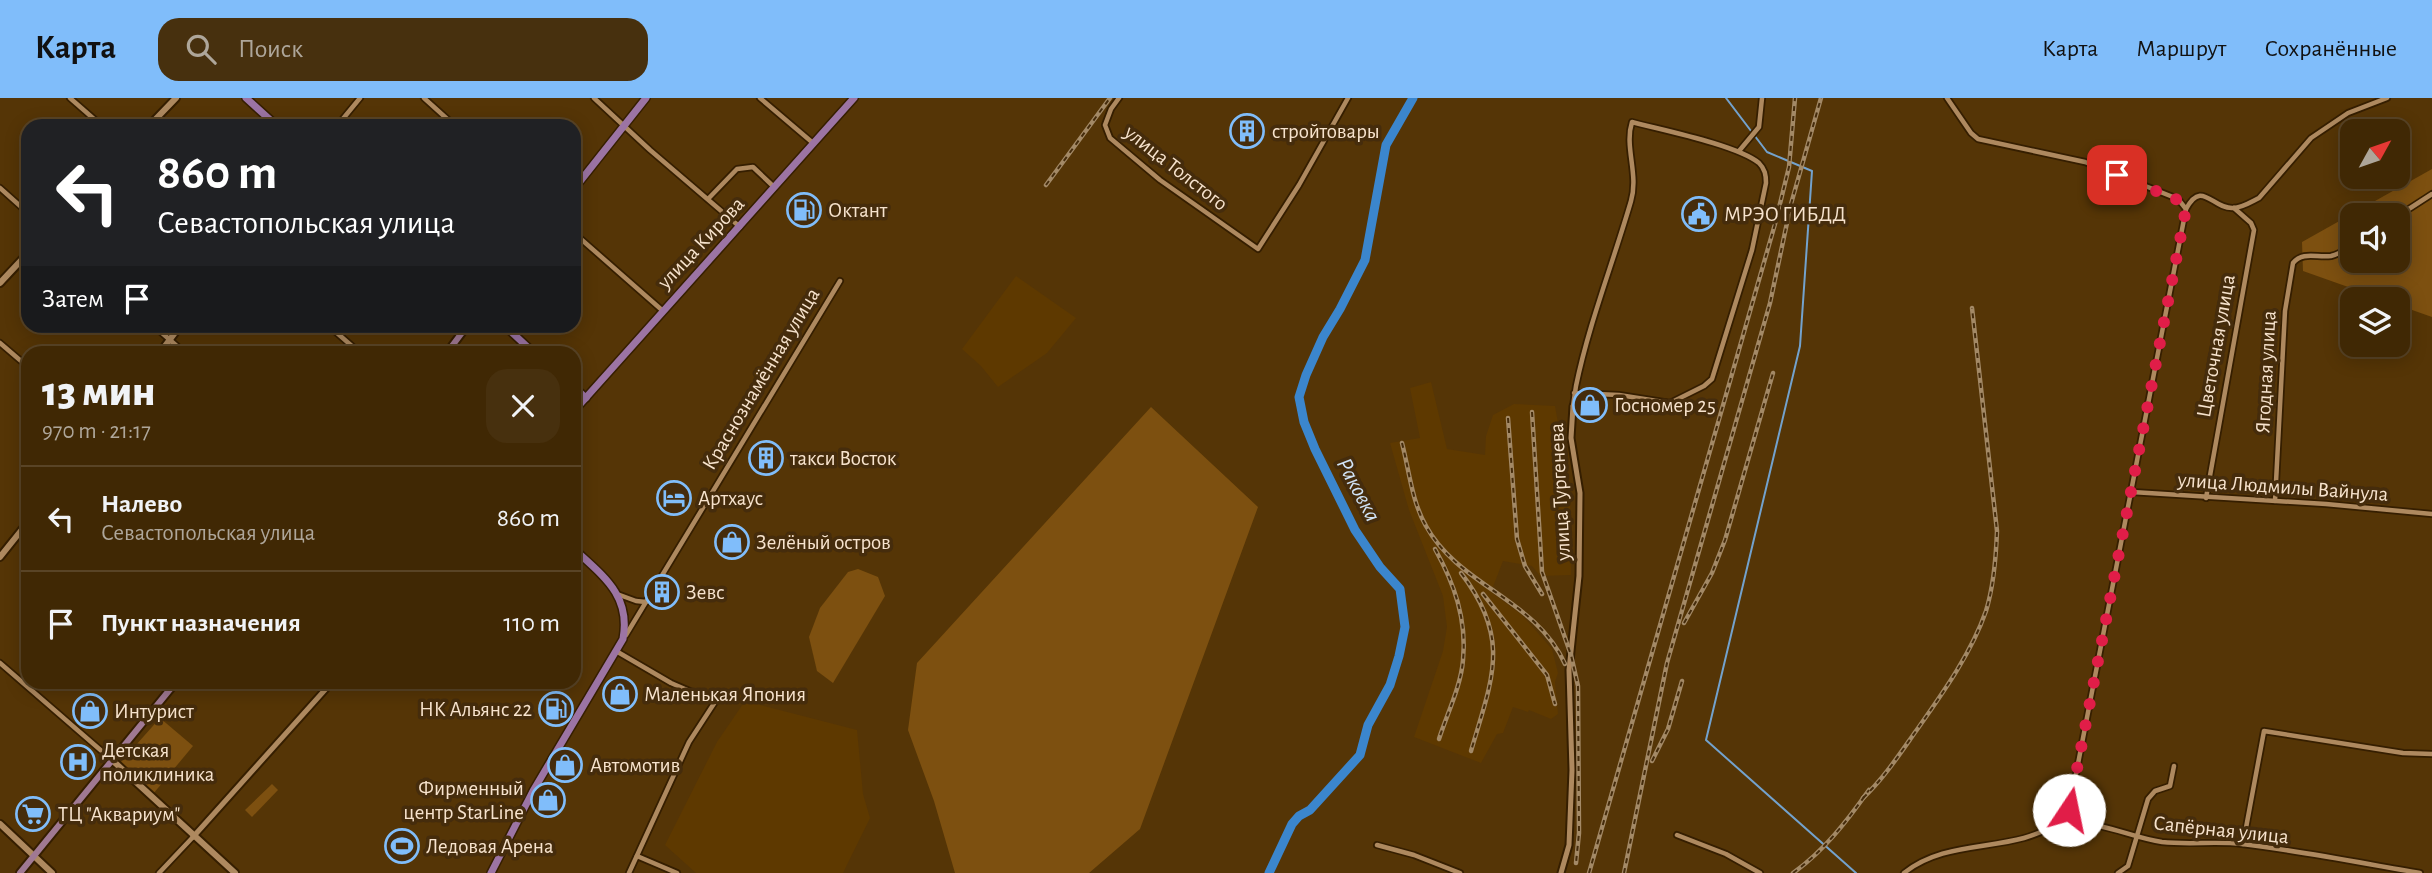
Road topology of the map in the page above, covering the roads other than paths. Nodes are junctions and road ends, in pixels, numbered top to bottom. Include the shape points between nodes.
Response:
1 (70, 98) edge
2 (176, 98) edge
3 (246, 98) edge
4 (360, 98) edge
5 (424, 98) edge
6 (594, 98) edge
7 (646, 98) edge
8 (760, 98) edge
9 (854, 98) edge
10 (1119, 98) edge
11 (1348, 98) edge
12 (1762, 98) edge
13 (1947, 98) edge
14 (2387, 98) edge
15 (94, 119) edge
16 (156, 119) edge
17 (270, 119) edge
18 (343, 119) edge
19 (447, 119) edge
20 (624, 126) junction
21 (813, 144) junction
22 (1739, 151) junction
23 (581, 181) edge
24 (0, 188) edge
25 (775, 188) junction
26 (2432, 194) edge
27 (708, 199) junction
28 (21, 207) edge
29 (2234, 208) junction
30 (2410, 208) edge
31 (2186, 209) junction
32 (740, 227) junction
33 (581, 239) edge
34 (2340, 252) edge
35 (21, 260) edge
36 (840, 281) dead end
37 (0, 283) edge
38 (663, 311) junction
39 (163, 333) edge
40 (175, 333) edge
41 (337, 333) edge
42 (512, 333) edge
43 (170, 339) junction
44 (0, 343) edge
45 (165, 346) edge
46 (177, 346) edge
47 (351, 346) edge
48 (526, 346) edge
49 (21, 361) edge
50 (581, 393) edge
51 (1574, 393) junction
52 (586, 398) junction
53 (581, 403) edge
54 (1573, 406) joint
55 (2132, 492) junction
56 (2206, 498) junction
57 (684, 499) dead end
58 (2275, 501) junction
59 (662, 507) dead end
60 (2432, 514) edge
61 (21, 536) edge
62 (581, 556) edge
63 (0, 557) edge
64 (617, 594) junction
65 (646, 602) junction
66 (623, 639) junction
67 (616, 651) junction
68 (0, 663) edge
69 (21, 681) edge
70 (30, 689) edge
71 (170, 689) edge
72 (325, 689) edge
73 (2432, 754) edge
74 (112, 760) junction
75 (2175, 766) dead end
76 (0, 824) edge
77 (2061, 824) junction
78 (1677, 835) dead end
79 (193, 837) junction
80 (2138, 837) junction
81 (2243, 844) junction
82 (1377, 845) dead end
83 (34, 856) junction
84 (637, 856) junction
85 (20, 873) edge
86 (52, 873) edge
87 (159, 873) edge
88 (235, 873) edge
89 (491, 873) edge
90 (629, 873) edge
91 (677, 873) edge
92 (1460, 873) edge
93 (1561, 873) edge
94 (1760, 873) edge
95 (1904, 873) edge
96 (2118, 873) edge
97 (2420, 873) edge

1 - 15 street
2 - 16 main road
3 - 17 highway
4 - 18 street
5 - 19 street
6 - 20 street
7 - 20 highway
8 - 21 street
9 - 21 highway, улица Кирова
10 - 11 street, улица Толстого via 1105,125 1110,138 1160,180 1258,249
12 - 22 street via 1759,127
13 - 31 street via 1978,139 2096,165 2178,200
14 - 29 street via 2348,113 2311,138 2259,198
20 - 23 highway
20 - 27 street
21 - 25 highway, улица Кирова
22 - 51 street, улица Тургенева via 1632,122 1628,133 1634,170 1631,202 1587,337
22 - 51 street via 1760,164 1766,183 1752,250 1712,379 1670,403
24 - 28 street
25 - 27 street via 753,167 737,169
25 - 32 highway, улица Кирова
26 - 30 street
27 - 32 street
29 - 31 street via 2199,196
29 - 56 street, Цветочная улица via 2253,230
31 - 55 street
32 - 38 highway, улица Кирова
33 - 38 street
34 - 58 street, Ягодная улица via 2295,260 2288,285
35 - 37 main road
36 - 65 street, Краснознамённая улица
38 - 52 highway, улица Кирова
39 - 43 street
40 - 43 main road
41 - 47 street
42 - 48 highway
43 - 45 main road
43 - 46 street
44 - 49 street
50 - 52 highway
51 - 54 street, улица Тургенева
52 - 53 highway, улица Кирова
54 - 93 street, улица Тургенева via 1571,438 1580,493 1579,576 1569,670 1569,845
55 - 56 street, улица Людмилы Вайнула
55 - 77 street via 2069,810
56 - 58 street, улица Людмилы Вайнула
57 - 59 street
58 - 60 street, улица Людмилы Вайнула
61 - 63 main road
62 - 64 highway
64 - 65 street
64 - 66 highway, Краснознамённая улица via 626,624
65 - 66 street, Краснознамённая улица
66 - 67 highway, Краснознамённая улица
67 - 84 street via 715,702 689,742
67 - 89 highway, Краснознамённая улица via 533,791
68 - 69 street
70 - 74 street
71 - 74 main road
72 - 79 street
73 - 81 street via 2264,732
74 - 79 main road
74 - 83 main road
75 - 80 street via 2170,786 2148,799
76 - 83 main road
77 - 80 street, Сапёрная улица via 2089,823
77 - 95 street via 2022,839 1942,853
78 - 94 street via 1726,853
79 - 87 street
79 - 88 main road
80 - 81 street, Сапёрная улица
80 - 96 street via 2128,866
81 - 97 street, Сапёрная улица
82 - 92 street
83 - 85 main road
83 - 86 main road
84 - 90 street
84 - 91 street

